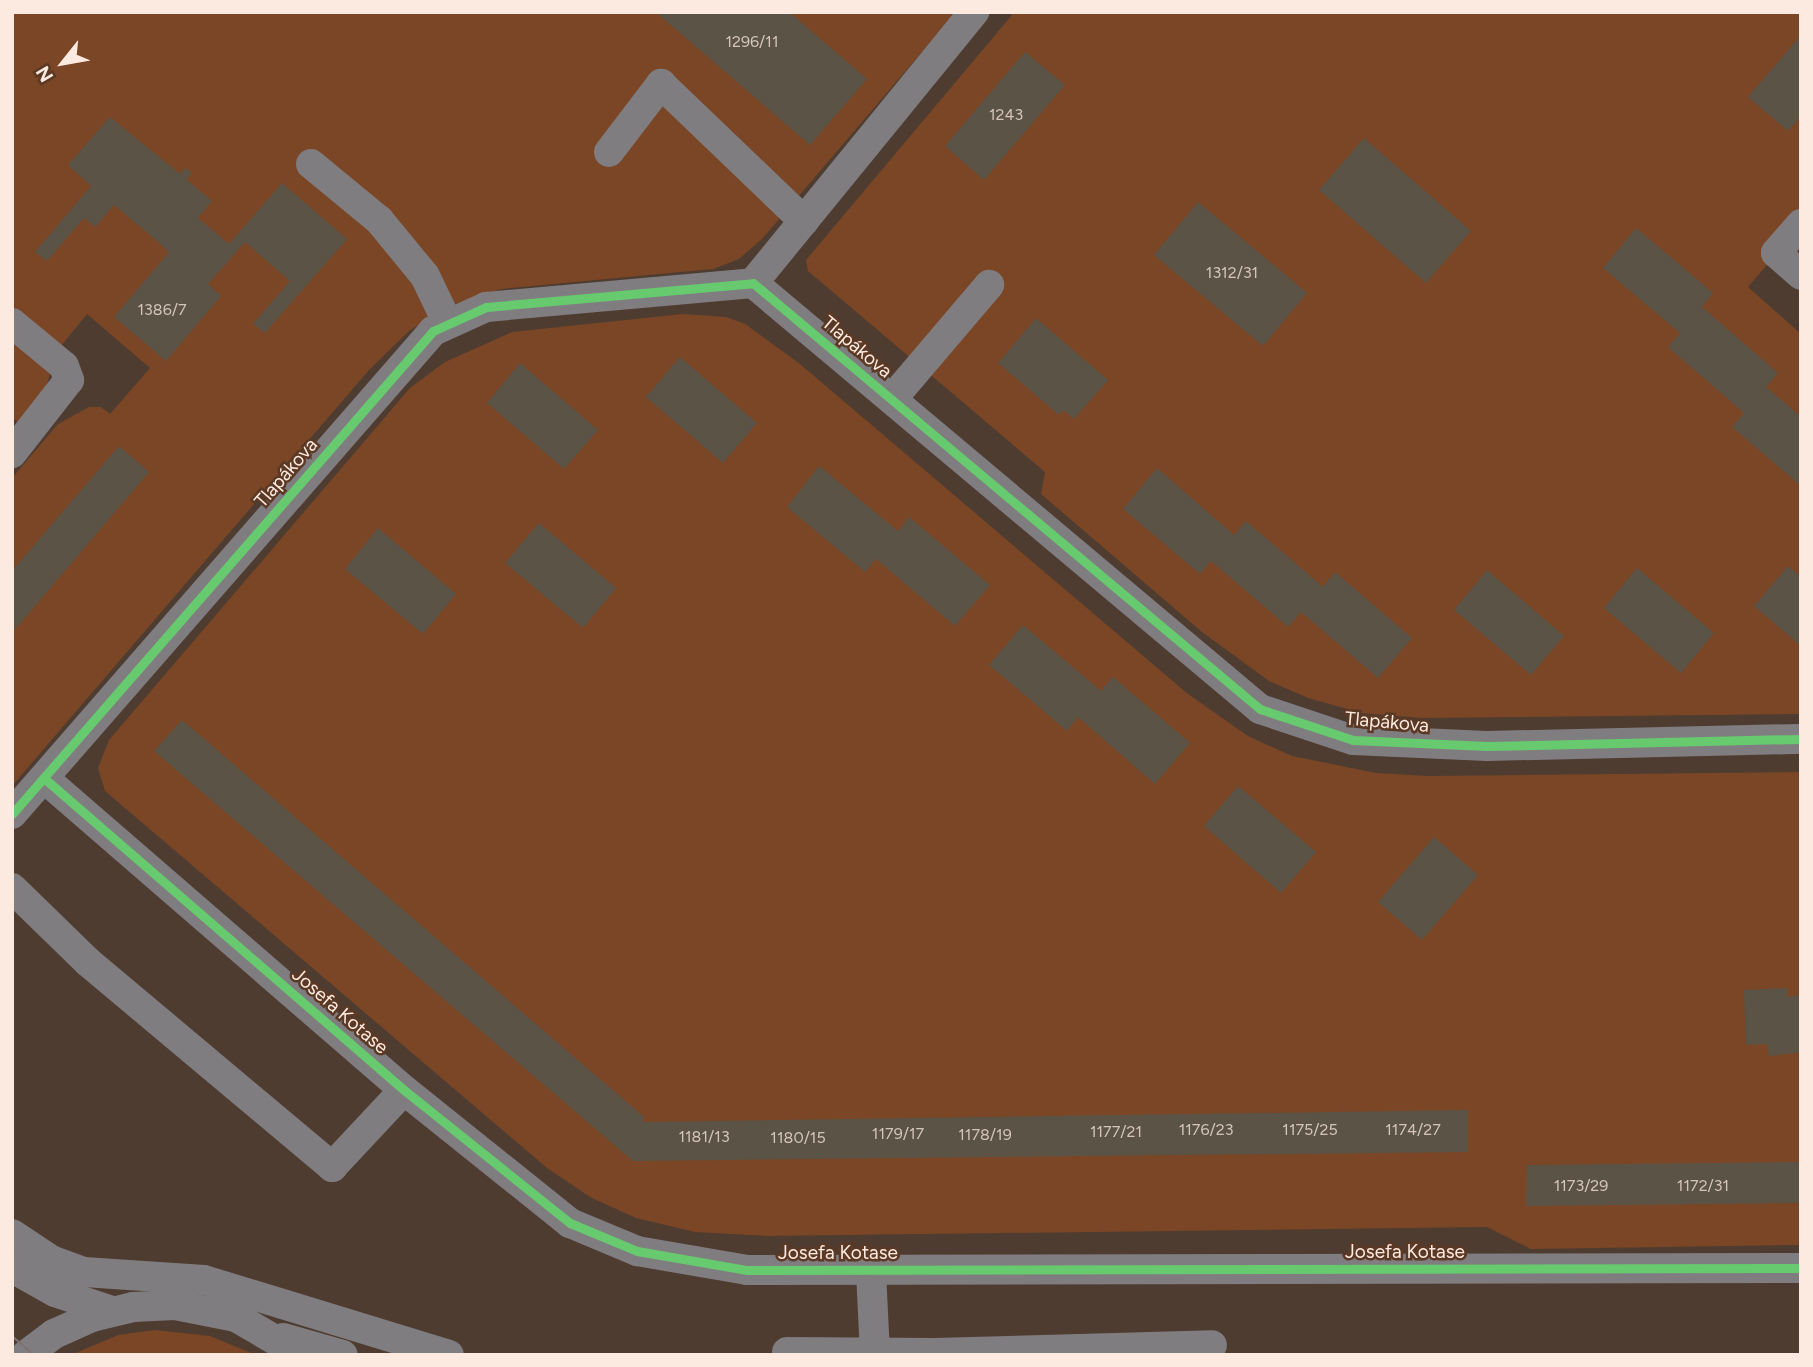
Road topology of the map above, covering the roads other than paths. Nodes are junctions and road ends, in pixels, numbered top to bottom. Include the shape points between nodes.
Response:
1 (974, 12) edge
2 (609, 152) dead end
3 (311, 164) dead end
4 (803, 221) junction
5 (1801, 224) edge
6 (1801, 275) edge
7 (753, 283) junction
8 (989, 285) dead end
9 (12, 323) edge
10 (448, 324) junction
11 (892, 399) junction
12 (12, 453) edge
13 (1801, 739) edge
14 (45, 779) junction
15 (12, 814) edge
16 (12, 888) edge
17 (404, 1090) junction
18 (12, 1234) edge
19 (12, 1268) edge
20 (1801, 1268) edge
21 (872, 1272) junction
22 (112, 1311) junction
23 (274, 1335) junction
24 (1212, 1345) dead end
25 (787, 1352) dead end
26 (874, 1353) edge
27 (26, 1355) edge
28 (301, 1355) edge
29 (343, 1355) edge
30 (449, 1355) edge

1 - 4 street
2 - 4 street via 661,84
3 - 10 street via 379,220 425,276
4 - 7 street
5 - 6 street via 1776,253
7 - 10 street, Tlapákova via 486,306
7 - 11 street, Tlapákova
8 - 11 street
9 - 12 street via 64,366 69,380
10 - 14 street, Tlapákova via 433,331
11 - 13 street, Tlapákova via 1260,709 1308,729 1353,740 1487,746
14 - 15 street, Tlapákova
14 - 17 street, Josefa Kotase
16 - 17 street via 88,962 332,1167
17 - 21 street, Josefa Kotase via 570,1223 636,1251 747,1270
18 - 30 street via 76,1270 204,1280
19 - 22 street via 55,1292
20 - 21 street, Josefa Kotase
21 - 26 street
22 - 23 street via 153,1305 195,1307 236,1317
22 - 27 street via 72,1325
23 - 28 street
23 - 29 street
24 - 26 street
25 - 26 street

